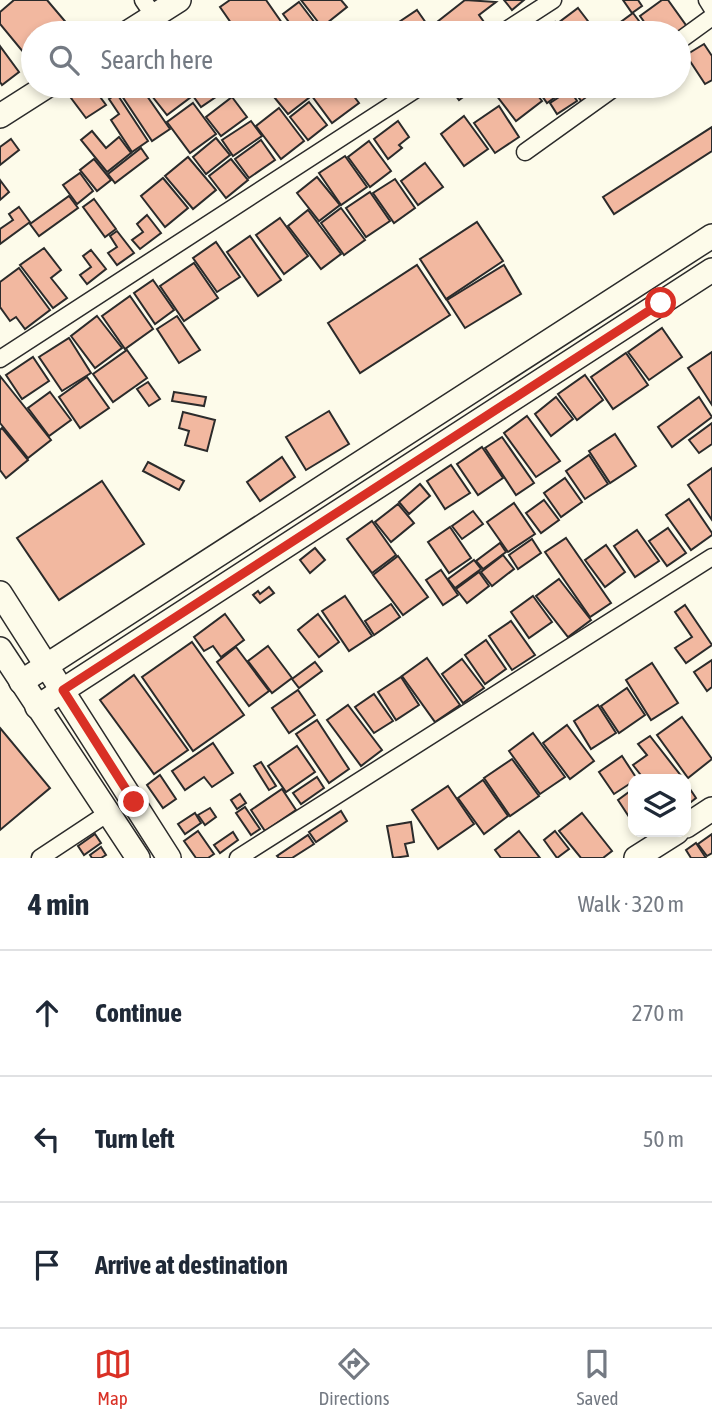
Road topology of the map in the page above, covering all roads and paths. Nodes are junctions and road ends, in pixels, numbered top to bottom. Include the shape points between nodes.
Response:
1 (179, 0) edge
2 (553, 0) edge
3 (707, 0) edge
4 (148, 8) edge
5 (712, 8) edge
6 (712, 17) edge
7 (521, 21) edge
8 (691, 32) edge
9 (28, 98) edge
10 (402, 98) edge
11 (600, 98) edge
12 (0, 116) edge
13 (525, 152) dead end
14 (712, 236) edge
15 (712, 270) edge
16 (646, 280) junction
17 (661, 303) junction
18 (0, 359) edge
19 (712, 557) edge
20 (0, 593) edge
21 (0, 649) edge
22 (48, 666) junction
23 (21, 682) junction
24 (63, 690) junction
25 (37, 707) junction
26 (712, 809) edge
27 (108, 813) junction
28 (691, 823) edge
29 (669, 837) edge
30 (40, 858) edge
31 (138, 858) edge
32 (170, 858) edge
33 (238, 858) edge
34 (636, 858) edge

1 - 4 street
2 - 7 street
3 - 5 street
6 - 8 street
9 - 12 street
10 - 18 street
11 - 13 street
14 - 16 street
15 - 17 street
16 - 17 street
16 - 22 street
17 - 24 street
19 - 33 street
20 - 22 street
21 - 23 street
22 - 23 street
22 - 24 street
23 - 25 street
24 - 25 street
24 - 32 street
25 - 27 street
26 - 28 street
27 - 30 street
27 - 31 street
29 - 34 street

